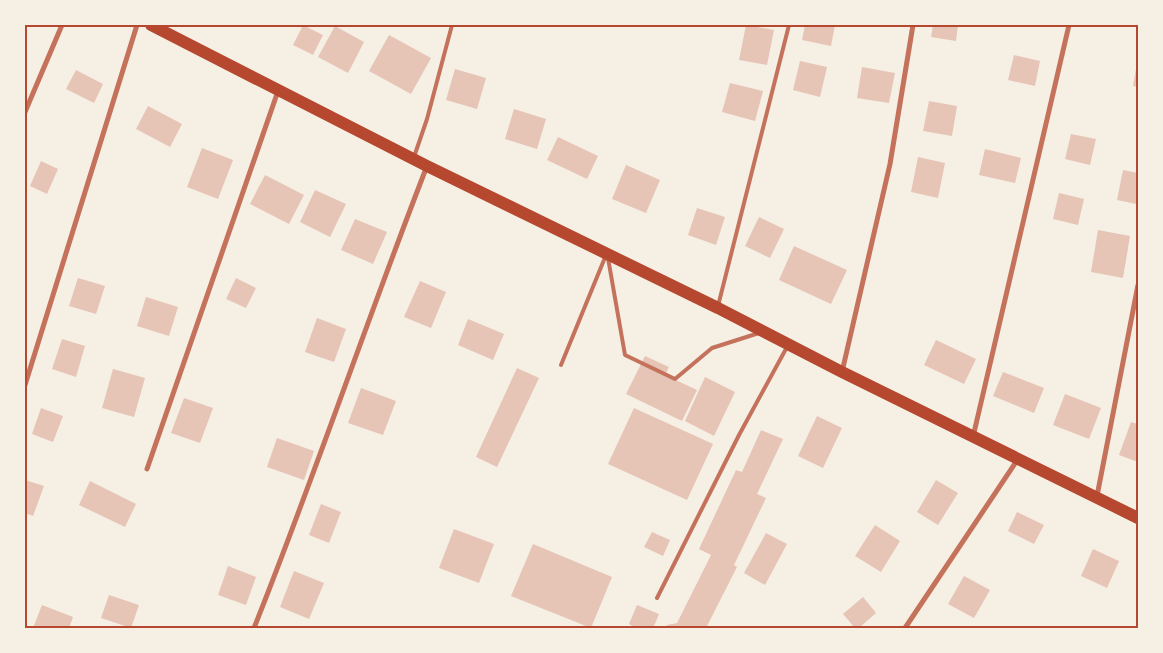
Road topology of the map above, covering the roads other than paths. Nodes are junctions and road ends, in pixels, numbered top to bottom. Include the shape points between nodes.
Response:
1 (62, 25) edge
2 (137, 25) edge
3 (151, 25) edge
4 (452, 25) edge
5 (789, 25) edge
6 (913, 25) edge
7 (1068, 25) edge
8 (278, 90) junction
9 (25, 112) edge
10 (414, 159) junction
11 (427, 166) junction
12 (607, 253) junction
13 (1138, 285) edge
14 (718, 308) junction
15 (762, 332) junction
16 (788, 345) junction
17 (561, 364) dead end
18 (842, 372) junction
19 (25, 385) edge
20 (973, 437) junction
21 (1018, 459) junction
22 (147, 469) dead end
23 (1097, 496) junction
24 (1138, 518) edge
25 (657, 598) dead end
26 (254, 628) edge
27 (905, 628) edge

1 - 9 street
2 - 19 street
3 - 8 main road
4 - 10 lane
5 - 14 lane
6 - 18 street via 890,164
7 - 20 street
8 - 10 main road
8 - 22 street
10 - 11 main road
11 - 12 main road
11 - 26 street
12 - 14 main road
12 - 15 lane via 625,355 675,380 712,348
12 - 17 lane
13 - 23 street
14 - 15 main road
15 - 16 main road
16 - 18 main road
16 - 25 lane via 738,435
18 - 20 main road
20 - 21 main road
21 - 23 main road
21 - 27 street
23 - 24 main road

